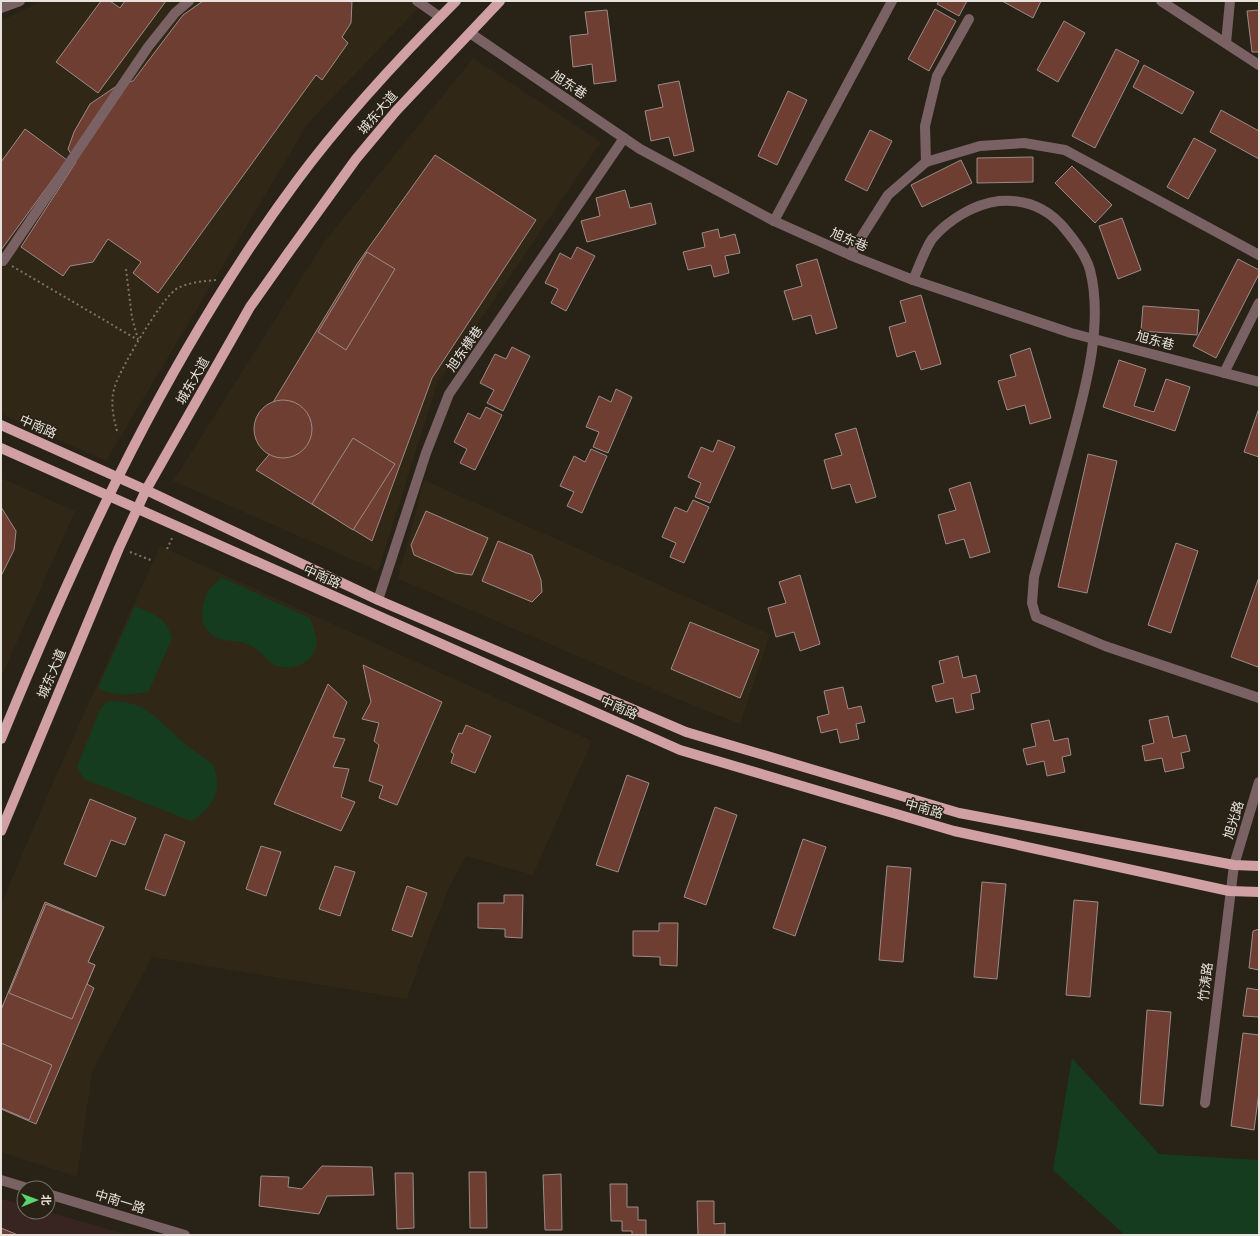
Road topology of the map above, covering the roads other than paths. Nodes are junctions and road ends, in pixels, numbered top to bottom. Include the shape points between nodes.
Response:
1 (20, 1) edge
2 (189, 1) edge
3 (417, 1) edge
4 (456, 1) edge
5 (500, 1) edge
6 (892, 1) edge
7 (1161, 1) edge
8 (1230, 1) edge
9 (1, 8) edge
10 (440, 17) junction
11 (969, 19) dead end
12 (470, 32) junction
13 (1226, 44) junction
14 (1259, 65) edge
15 (624, 138) junction
16 (926, 162) junction
17 (774, 221) junction
18 (850, 255) junction
19 (1259, 255) edge
20 (3, 261) road end
21 (913, 280) junction
22 (1259, 303) edge
23 (1093, 338) junction
24 (1224, 373) junction
25 (1259, 382) edge
26 (1, 425) edge
27 (1, 448) edge
28 (117, 477) junction
29 (146, 490) junction
30 (108, 494) junction
31 (138, 508) junction
32 (378, 600) junction
33 (1259, 698) edge
34 (1, 739) edge
35 (1259, 782) edge
36 (1, 831) edge
37 (1234, 865) junction
38 (1259, 866) edge
39 (1230, 891) junction
40 (1259, 892) edge
41 (1205, 1102) dead end
42 (1, 1180) edge
43 (16, 1185) edge
44 (56, 1196) edge
45 (185, 1235) edge

1 - 9 street
2 - 20 street via 175,13 148,48
3 - 10 street
4 - 10 main road, 城东大道
5 - 12 main road, 城东大道
6 - 17 street
7 - 13 street
8 - 13 street
10 - 28 main road, 城东大道 via 386,73 296,182 211,306 171,374
11 - 16 street via 937,76 925,126
12 - 15 street, 旭东巷
12 - 29 main road, 城东大道 via 396,111 356,159 286,256 250,307
13 - 14 street
15 - 17 street, 旭东巷
15 - 32 street, 旭东横巷 via 449,394 426,453
16 - 18 street via 888,195
16 - 19 street via 980,146 1024,143 1065,150
17 - 18 street, 旭东巷
18 - 21 street, 旭东巷
21 - 23 street, 旭东巷
21 - 23 street via 932,240 958,216 988,202 1014,200 1040,207 1059,222 1076,243 1089,269 1094,292
22 - 24 street
23 - 24 street, 旭东巷
23 - 33 street via 1082,399 1034,576 1032,603 1036,617 1105,646
24 - 25 street, 旭东巷
26 - 28 main road, 中南路
27 - 30 main road, 中南路
28 - 29 main road, 中南路
28 - 30 main road, 城东大道
29 - 31 main road, 城东大道
29 - 32 main road, 中南路
30 - 31 main road, 中南路
30 - 34 main road, 城东大道
31 - 36 main road, 城东大道
31 - 39 main road, 中南路 via 680,750 954,831
32 - 37 main road, 中南路 via 686,732 959,813
35 - 37 street, 旭光路
37 - 38 main road, 中南路
37 - 39 street, 竹涛路
39 - 40 main road, 中南路
39 - 41 street, 竹涛路
42 - 43 street
44 - 45 street, 中南一路

